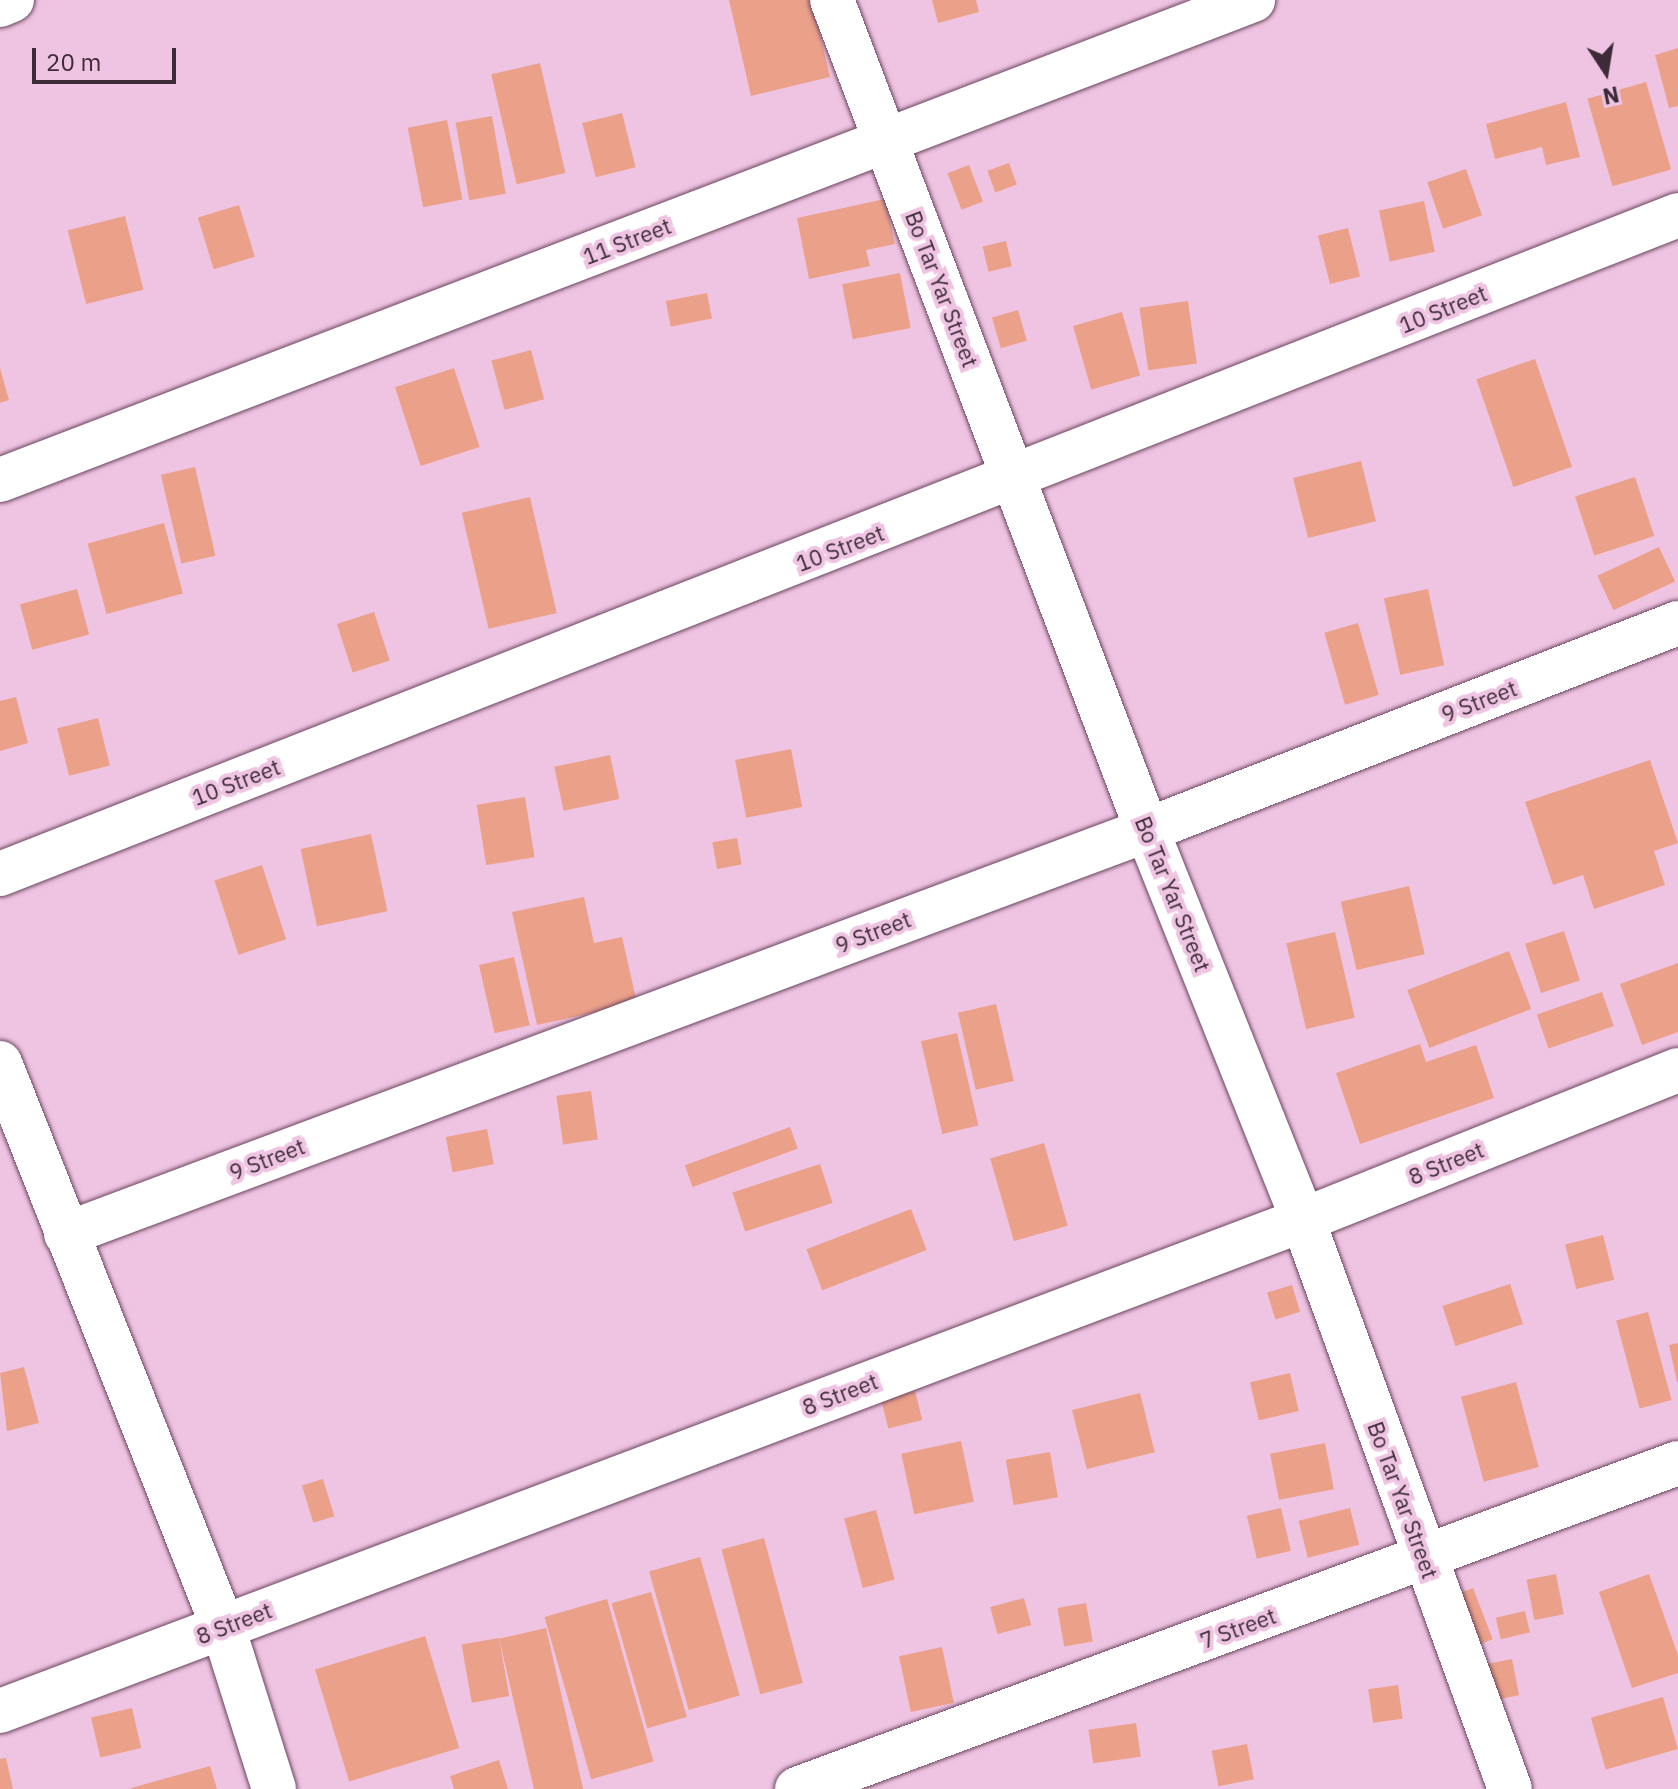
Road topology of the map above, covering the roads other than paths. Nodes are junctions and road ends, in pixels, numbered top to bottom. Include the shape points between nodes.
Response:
1 (12, 0) edge
2 (832, 0) edge
3 (1253, 0) edge
4 (0, 5) edge
5 (886, 142) junction
6 (1678, 215) edge
7 (0, 480) edge
8 (1014, 480) junction
9 (1678, 623) edge
10 (1147, 830) junction
11 (0, 874) edge
12 (0, 1063) edge
13 (1678, 1070) edge
14 (1303, 1220) junction
15 (66, 1234) junction
16 (1678, 1463) edge
17 (1424, 1561) junction
18 (223, 1627) junction
19 (0, 1711) edge
20 (274, 1789) edge
21 (797, 1789) edge
22 (1510, 1789) edge

1 - 4 street
2 - 5 street, Bo Tar Yar Street
3 - 5 street, 11 Street
5 - 7 street, 11 Street
5 - 8 street, Bo Tar Yar Street
6 - 8 street, 10 Street
8 - 10 street, Bo Tar Yar Street
8 - 11 street, 10 Street
9 - 10 street, 9 Street
10 - 14 street, Bo Tar Yar Street
10 - 15 street, 9 Street
12 - 15 street
13 - 14 street, 8 Street
14 - 17 street, Bo Tar Yar Street
14 - 18 street, 8 Street
15 - 18 street
16 - 17 street, 7 Street
17 - 21 street, 7 Street
17 - 22 street, Bo Tar Yar Street
18 - 19 street, 8 Street
18 - 20 street

